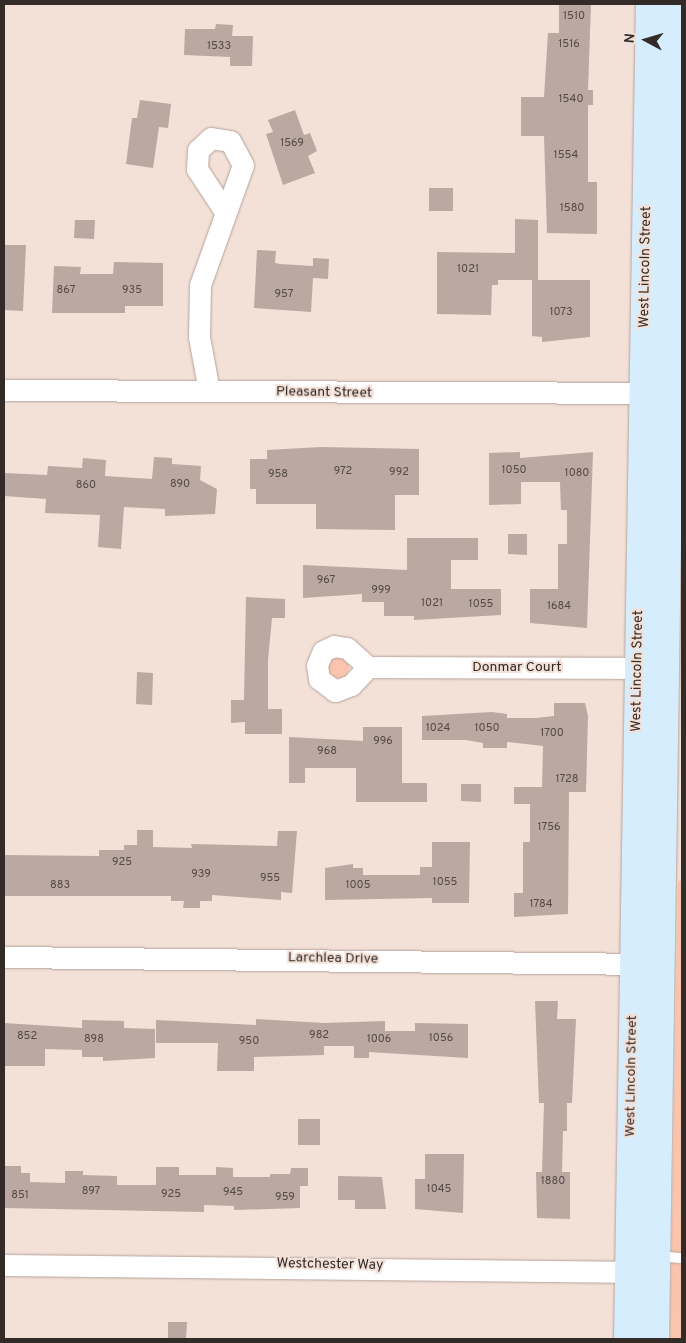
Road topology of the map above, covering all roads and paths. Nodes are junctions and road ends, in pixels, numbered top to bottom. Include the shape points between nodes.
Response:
1 (650, 4) edge
2 (675, 4) edge
3 (224, 210) dead end
4 (4, 390) edge
5 (208, 391) junction
6 (644, 392) junction
7 (677, 393) edge
8 (368, 667) dead end
9 (638, 668) junction
10 (666, 668) junction
11 (4, 957) edge
12 (634, 964) junction
13 (662, 964) junction
14 (671, 1259) edge
15 (4, 1265) edge
16 (629, 1272) junction
17 (628, 1339) edge
18 (655, 1339) edge

1 - 6 street, West Lincoln Street
2 - 7 street, West Lincoln Street
3 - 5 street via 199,299
4 - 5 street, Pleasant Street
5 - 6 street, Pleasant Street
6 - 7 street, Pleasant Street
6 - 9 street, West Lincoln Street
7 - 10 street, West Lincoln Street
8 - 9 street, Donmar Court
9 - 10 street, Donmar Court
9 - 12 street, West Lincoln Street
10 - 13 street, West Lincoln Street
11 - 12 street, Larchlea Drive
12 - 13 street, Larchlea Drive
12 - 16 street, West Lincoln Street
13 - 14 street, West Lincoln Street
14 - 16 street, Westchester Way
14 - 18 street, West Lincoln Street
15 - 16 street, Westchester Way
16 - 17 street, West Lincoln Street

